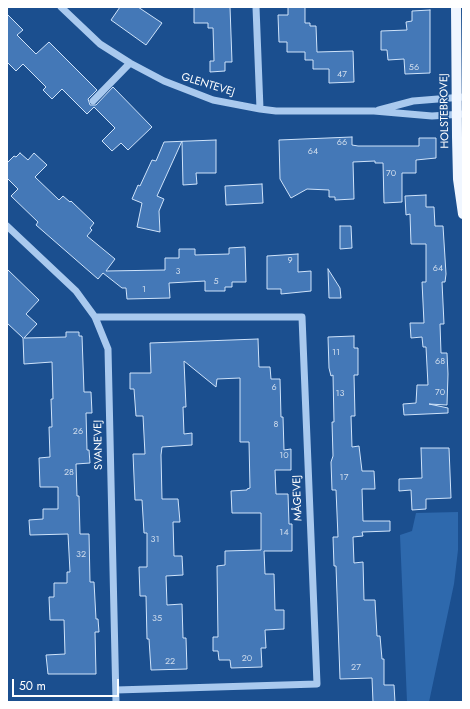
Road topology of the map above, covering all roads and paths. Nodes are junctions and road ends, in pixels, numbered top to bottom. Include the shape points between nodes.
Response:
1 (61, 7) edge
2 (256, 7) edge
3 (456, 7) edge
4 (130, 63) junction
5 (461, 99) edge
6 (93, 101) dead end
7 (260, 109) junction
8 (374, 111) junction
9 (460, 114) edge
10 (463, 214) edge
11 (7, 226) edge
12 (95, 317) junction
13 (116, 690) junction
14 (116, 702) edge

1 - 4 street, GLENTEVEJ via 100,44
2 - 7 street
3 - 5 main road, HOLSTEBROVEJ
4 - 6 street
4 - 7 street, GLENTEVEJ via 189,92 213,100
5 - 8 street, GLENTEVEJ via 413,101
5 - 9 main road, HOLSTEBROVEJ
7 - 8 street, GLENTEVEJ
8 - 9 street, GLENTEVEJ via 416,115
9 - 10 main road, HOLSTEBROVEJ via 458,178
11 - 12 street, SVANEVEJ via 76,291
12 - 13 street, SVANEVEJ via 108,350
12 - 13 street, MÅGEVEJ via 302,317 316,684
13 - 14 street, SVANEVEJ

